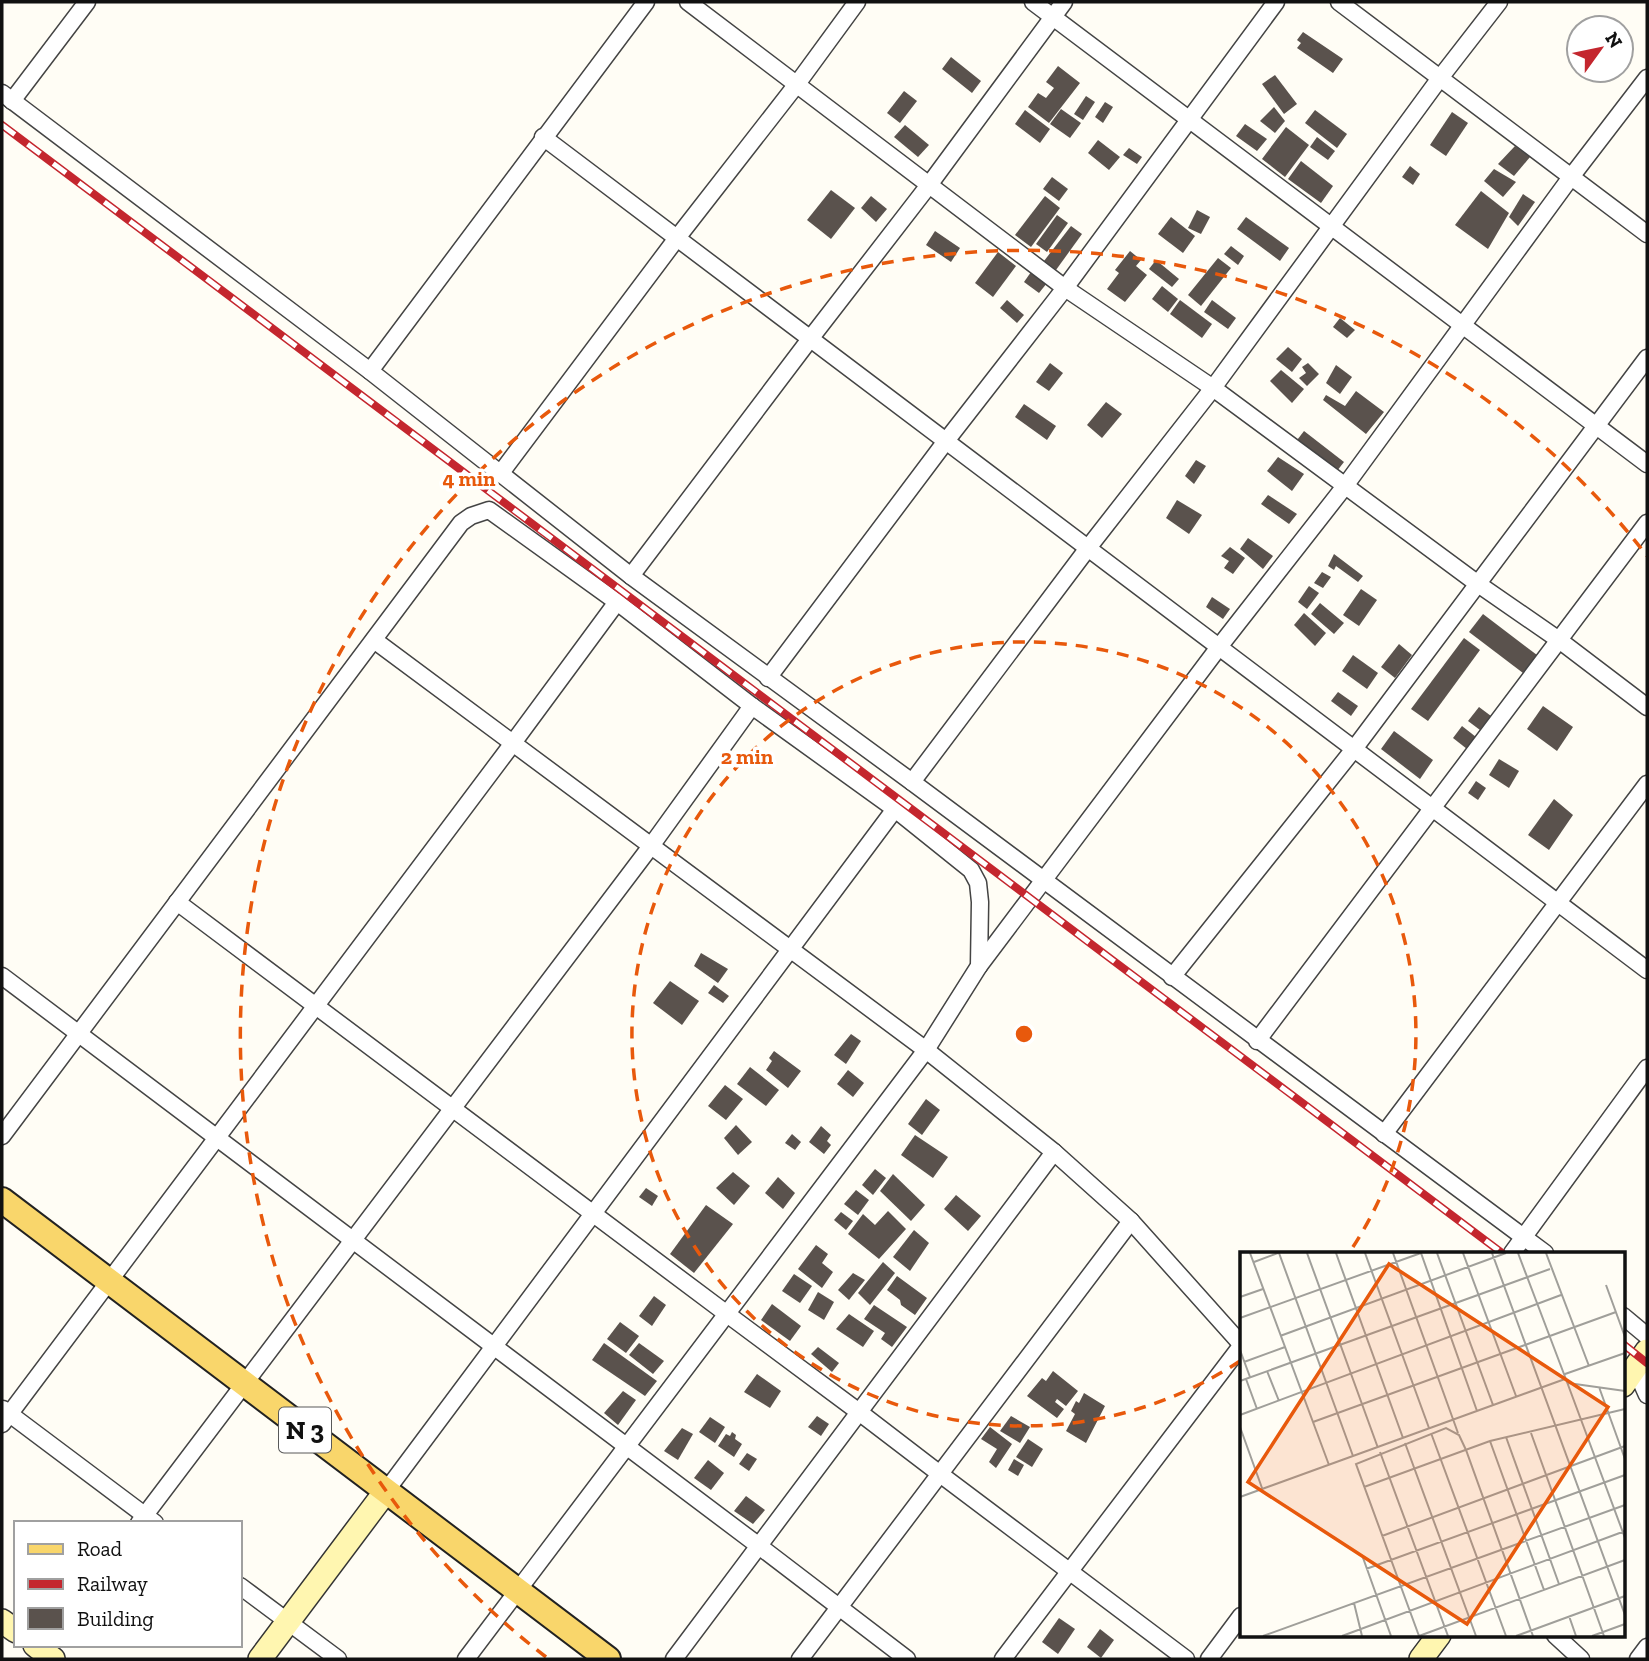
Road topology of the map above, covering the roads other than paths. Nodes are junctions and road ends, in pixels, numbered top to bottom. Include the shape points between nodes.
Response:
1 (87, 2) edge
2 (646, 2) edge
3 (688, 2) edge
4 (857, 2) edge
5 (1033, 2) edge
6 (1064, 2) edge
7 (1276, 2) edge
8 (1339, 2) edge
9 (1499, 2) edge
10 (1053, 16) junction
11 (1440, 78) junction
12 (1647, 78) edge
13 (797, 84) junction
14 (7, 97) edge
15 (1189, 119) junction
16 (543, 137) junction
17 (1572, 177) junction
18 (929, 185) junction
19 (1331, 226) junction
20 (1647, 234) edge
21 (677, 238) junction
22 (1065, 288) junction
23 (1462, 325) junction
24 (810, 339) junction
25 (1647, 358) edge
26 (370, 371) junction
27 (1213, 388) junction
28 (1597, 426) junction
29 (946, 441) junction
30 (1647, 464) edge
31 (500, 474) junction
32 (1345, 486) junction
33 (1647, 523) edge
34 (1088, 548) junction
35 (631, 576) junction
36 (1478, 584) junction
37 (617, 602) junction
38 (374, 640) junction
39 (1559, 640) junction
40 (1219, 647) junction
41 (768, 678) junction
42 (752, 706) junction
43 (1647, 707) edge
44 (513, 743) junction
45 (1354, 749) junction
46 (912, 782) junction
47 (1647, 784) edge
48 (1432, 808) junction
49 (895, 809) junction
50 (651, 846) junction
51 (1044, 880) junction
52 (177, 902) junction
53 (1558, 903) junction
54 (790, 949) junction
55 (979, 966) junction
56 (1647, 970) edge
57 (2, 976) edge
58 (1172, 977) junction
59 (316, 1006) junction
60 (79, 1034) junction
61 (1257, 1041) junction
62 (926, 1050) junction
63 (1647, 1068) edge
64 (452, 1108) junction
65 (1384, 1134) junction
66 (2, 1136) edge
67 (216, 1138) junction
68 (1054, 1152) junction
69 (2, 1200) edge
70 (593, 1214) junction
71 (1131, 1221) junction
72 (1524, 1237) junction
73 (352, 1240) junction
74 (1513, 1252) edge
75 (1544, 1252) edge
76 (109, 1281) junction
77 (727, 1314) junction
78 (1624, 1317) edge
79 (1647, 1336) edge
80 (1240, 1344) edge
81 (1240, 1346) edge
82 (494, 1347) junction
83 (1637, 1366) edge
84 (244, 1384) junction
85 (1647, 1395) edge
86 (859, 1412) junction
87 (4, 1416) edge
88 (626, 1447) junction
89 (940, 1474) junction
90 (386, 1491) junction
91 (147, 1520) edge
92 (759, 1546) junction
93 (1070, 1572) junction
94 (242, 1588) edge
95 (518, 1591) junction
96 (839, 1608) junction
97 (1240, 1617) edge
98 (288, 1622) junction
99 (1438, 1636) edge
100 (1556, 1636) edge
101 (1647, 1647) edge
102 (260, 1659) edge
103 (338, 1659) edge
104 (466, 1659) edge
105 (608, 1659) edge
106 (674, 1659) edge
107 (800, 1659) edge
108 (906, 1659) edge
109 (1003, 1659) edge
110 (1186, 1659) edge
111 (1209, 1659) edge
112 (1421, 1659) edge
113 (1581, 1659) edge
114 (1638, 1659) edge

1 - 14 street
2 - 16 street
3 - 13 street
4 - 13 street
5 - 10 street
6 - 10 street
7 - 15 street
8 - 11 street
9 - 11 street
10 - 15 street
10 - 18 street
11 - 17 street
11 - 19 street
12 - 17 street
13 - 18 street
13 - 21 street
14 - 26 street
15 - 19 street
15 - 22 street
16 - 21 street
16 - 26 street
17 - 20 street
17 - 23 street
18 - 22 street
18 - 24 street
19 - 23 street
19 - 27 street
21 - 24 street
21 - 31 street
22 - 27 street
22 - 29 street
23 - 28 street
23 - 32 street
24 - 29 street
24 - 35 street
25 - 28 street
26 - 31 street
27 - 32 street
27 - 34 street
28 - 30 street
28 - 36 street
29 - 34 street
29 - 41 street
31 - 35 street
32 - 36 street
32 - 40 street
33 - 39 street
34 - 40 street
34 - 46 street
35 - 41 street
36 - 39 street
36 - 45 street
37 - 38 street via 489,510 461,523
37 - 42 street
37 - 44 street
38 - 44 street
38 - 52 street
39 - 43 street
39 - 48 street
40 - 45 street
40 - 51 street
41 - 46 street
42 - 49 street
42 - 50 street
44 - 50 street
44 - 59 street
45 - 48 street
45 - 58 street
46 - 51 street
47 - 53 street
48 - 53 street
48 - 61 street
49 - 54 street
49 - 55 street via 971,870 978,883
50 - 54 street
50 - 64 street
51 - 55 street
51 - 58 street
52 - 59 street
52 - 60 street
53 - 56 street
53 - 65 street
54 - 62 street
54 - 70 street
55 - 62 street
57 - 60 street
58 - 61 street
59 - 64 street
59 - 67 street
60 - 66 street
60 - 67 street
61 - 65 street
62 - 68 street
62 - 77 street
63 - 72 street
64 - 70 street
64 - 73 street
65 - 72 street
67 - 73 street
67 - 76 street
68 - 71 street
68 - 86 street
69 - 76 main road, N 3
70 - 77 street
70 - 82 street
71 - 80 street
71 - 89 street
72 - 74 street
72 - 75 street
73 - 82 street
73 - 84 street
76 - 84 main road, N 3
76 - 87 street
77 - 86 street
77 - 88 street
78 - 79 street
81 - 93 street
82 - 88 street
82 - 90 street
83 - 85 street
84 - 90 main road, N 3
84 - 91 street
86 - 89 street
86 - 92 street
87 - 91 street
88 - 92 street
88 - 95 street
89 - 93 street
89 - 96 street
90 - 95 main road, N 3
90 - 98 street
92 - 96 street
92 - 106 street
93 - 109 street
93 - 110 street
94 - 98 street
95 - 104 street
95 - 105 main road, N 3
96 - 107 street
96 - 108 street
97 - 111 street
98 - 102 street
98 - 103 street
99 - 112 street
100 - 113 street
101 - 114 street

